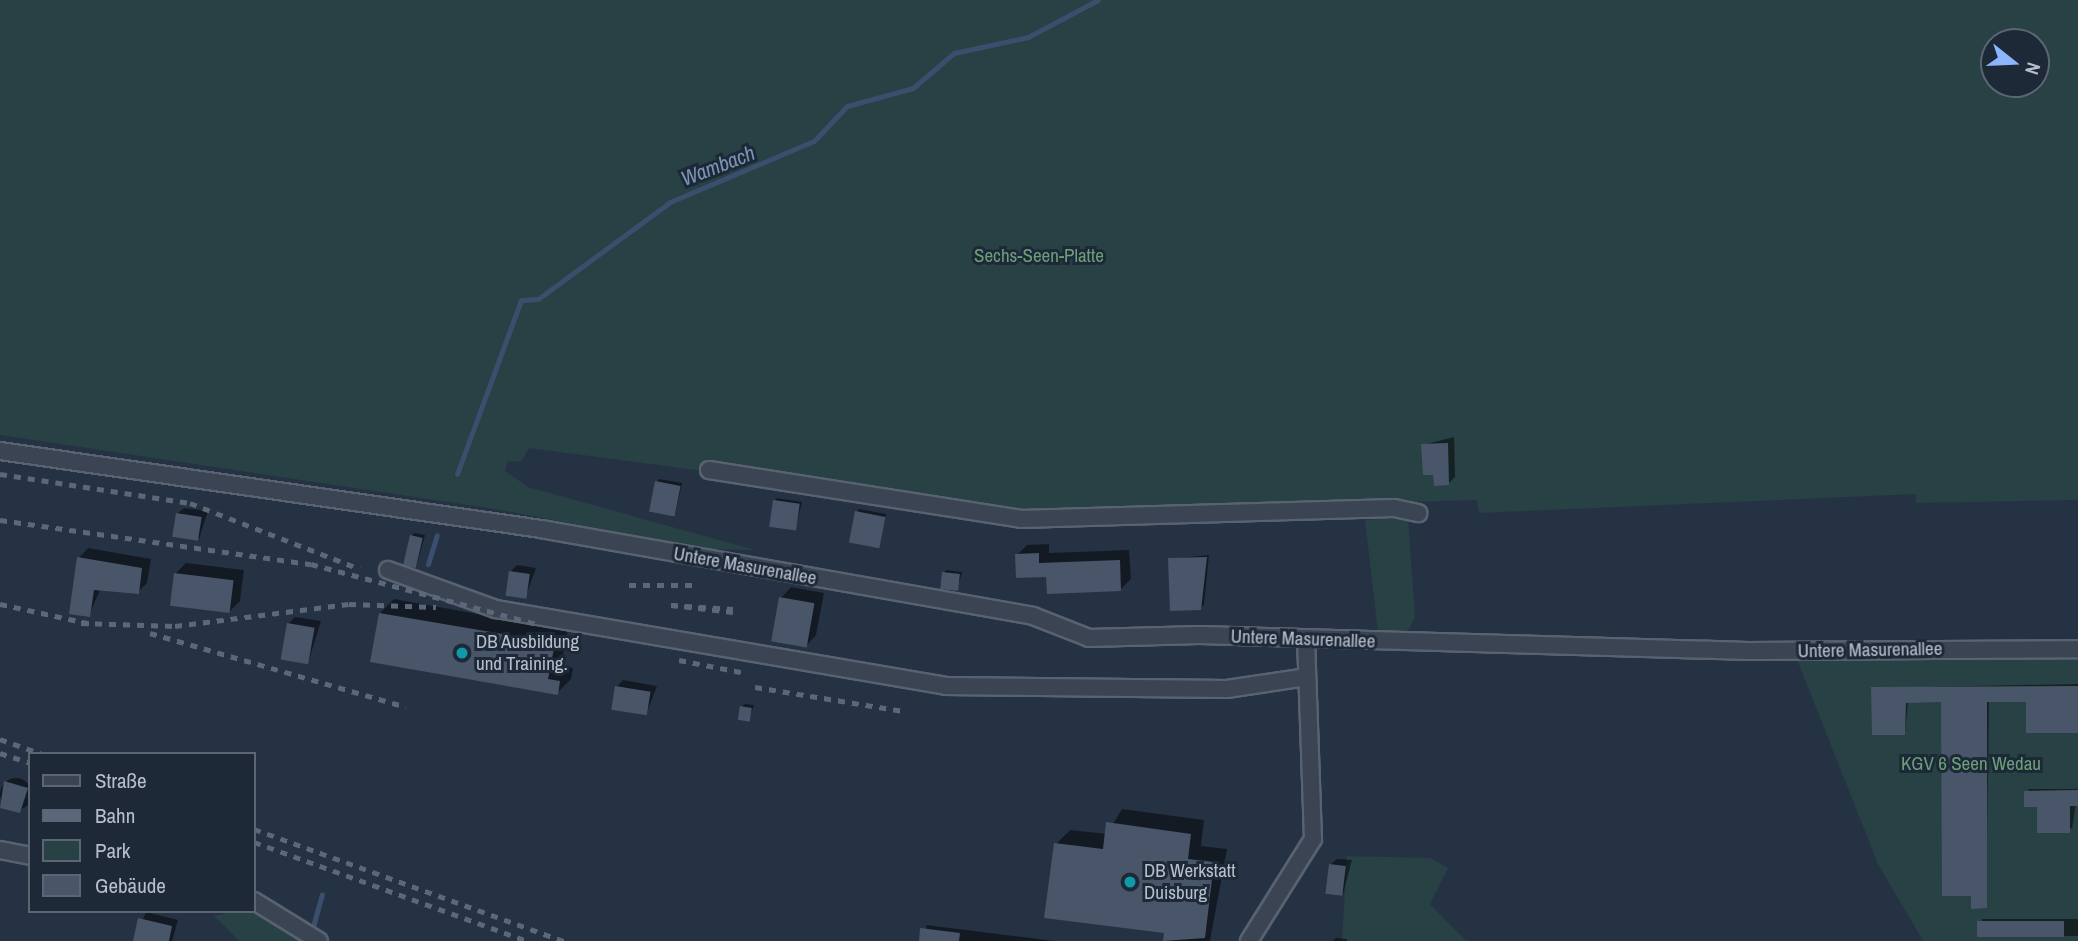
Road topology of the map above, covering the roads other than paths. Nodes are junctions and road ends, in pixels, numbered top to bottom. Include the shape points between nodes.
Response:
1 (0, 451) edge
2 (709, 470) dead end
3 (1418, 513) dead end
4 (388, 570) dead end
5 (1307, 639) junction
6 (2078, 649) edge
7 (1306, 677) junction
8 (0, 850) edge
9 (28, 856) edge
10 (256, 902) edge
11 (319, 941) edge
12 (1249, 941) edge

1 - 5 street, Untere Masurenallee via 541,529 1033,616 1088,638
2 - 3 street via 1021,519 1403,508
4 - 7 street via 496,609 988,691 1227,689
5 - 6 street, Untere Masurenallee via 1748,651
5 - 7 street
7 - 12 street via 1313,839
8 - 9 street
10 - 11 street

